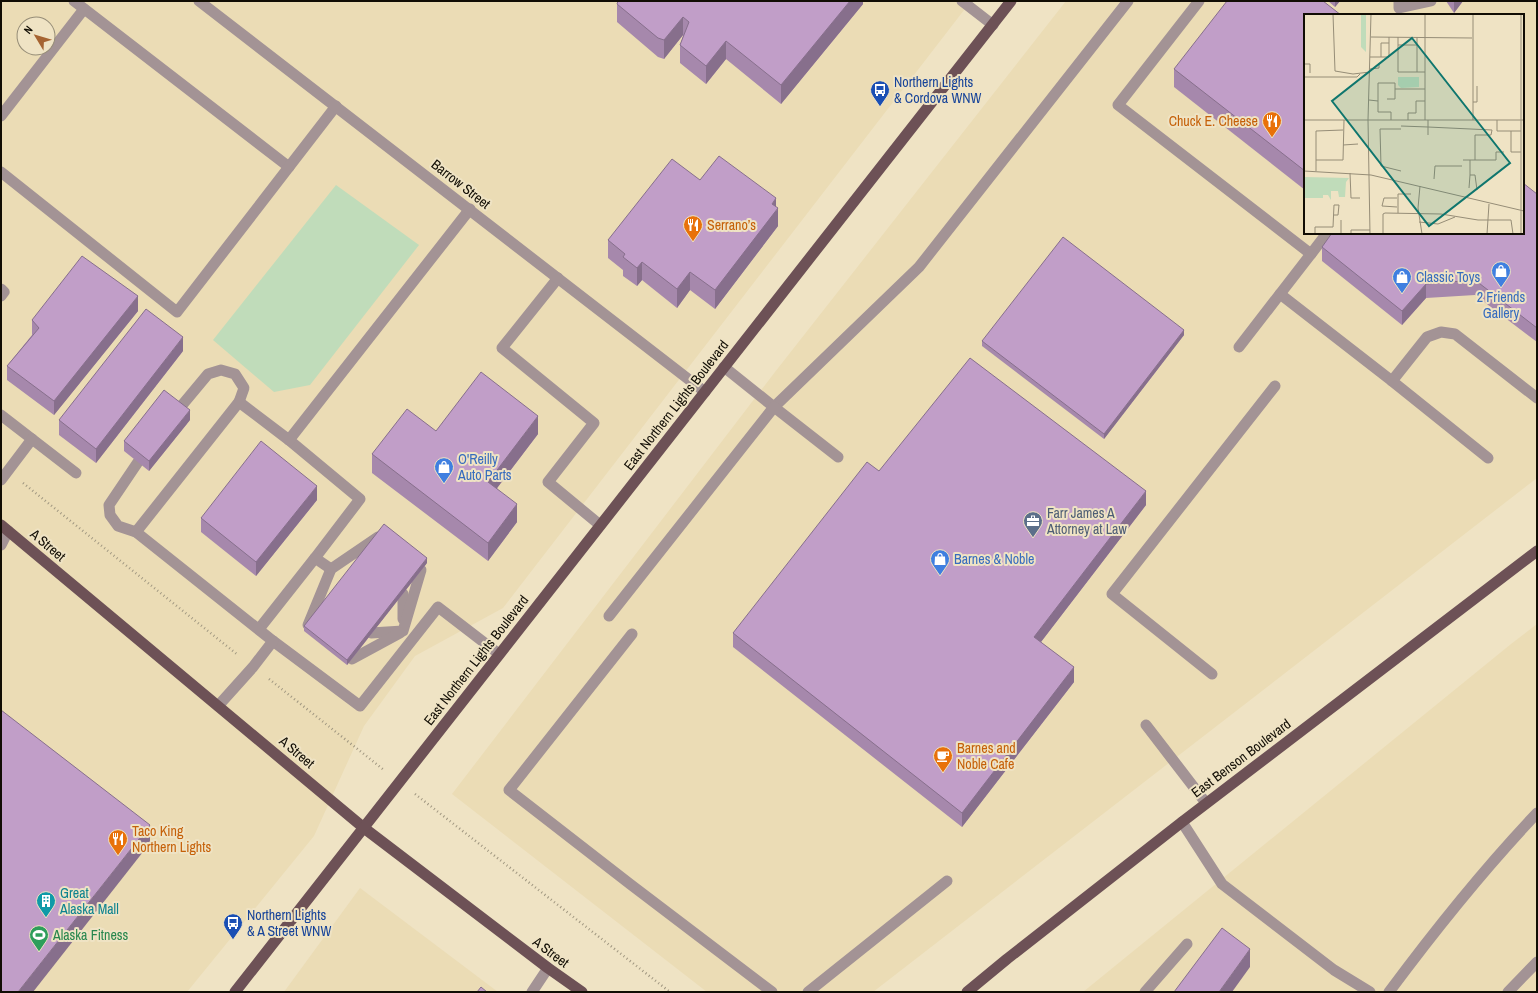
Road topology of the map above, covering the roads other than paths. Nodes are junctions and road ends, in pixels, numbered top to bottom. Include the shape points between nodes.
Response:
1 (74, 1) edge
2 (199, 1) edge
3 (962, 1) edge
4 (1011, 1) edge
5 (1128, 1) edge
6 (1199, 1) edge
7 (1431, 1) edge
8 (1399, 6) edge
9 (84, 9) junction
10 (992, 24) junction
11 (336, 106) junction
12 (1, 116) edge
13 (289, 167) junction
14 (1, 172) edge
15 (470, 209) junction
16 (1326, 234) edge
17 (1311, 254) junction
18 (558, 278) junction
19 (1, 289) edge
20 (1280, 294) junction
21 (1, 296) edge
22 (1239, 347) dead end
23 (724, 368) junction
24 (1392, 381) junction
25 (1274, 386) dead end
26 (705, 392) junction
27 (1537, 398) edge
28 (239, 402) junction
29 (774, 406) junction
30 (178, 410) edge
31 (1, 415) edge
32 (32, 439) junction
33 (289, 440) junction
34 (838, 457) dead end
35 (1488, 458) dead end
36 (138, 462) edge
37 (76, 473) dead end
38 (1, 480) edge
39 (600, 525) junction
40 (5, 528) edge
41 (136, 532) junction
42 (378, 537) edge
43 (1, 545) edge
44 (1537, 551) edge
45 (315, 558) junction
46 (360, 560) edge
47 (331, 569) junction
48 (421, 570) edge
49 (403, 594) edge
50 (328, 600) edge
51 (609, 616) dead end
52 (308, 625) edge
53 (259, 629) junction
54 (403, 631) junction
55 (371, 633) edge
56 (632, 634) dead end
57 (413, 639) junction
58 (273, 641) junction
59 (500, 654) junction
60 (352, 659) edge
61 (1212, 674) dead end
62 (218, 706) junction
63 (1146, 725) dead end
64 (1206, 803) junction
65 (1537, 813) edge
66 (1182, 822) junction
67 (364, 828) junction
68 (947, 881) dead end
69 (1187, 944) dead end
70 (1537, 962) edge
71 (548, 968) junction
72 (235, 992) edge
73 (532, 992) edge
74 (582, 992) edge
75 (772, 992) edge
76 (808, 992) edge
77 (967, 992) edge
78 (1145, 992) edge
79 (1370, 992) edge
80 (1389, 992) edge
81 (1508, 992) edge

1 - 9 street
2 - 11 street, Barrow Street
3 - 10 street
4 - 10 main road, East Northern Lights Boulevard
5 - 29 street via 920,268
6 - 17 street via 1118,105
7 - 8 street
9 - 12 street
9 - 13 street
10 - 23 main road, East Northern Lights Boulevard
11 - 13 street
11 - 15 street, Barrow Street
13 - 14 street via 177,312
15 - 18 street, Barrow Street
15 - 33 street
16 - 17 street
17 - 20 street
18 - 26 street, Barrow Street
18 - 39 street via 502,348 594,423 548,482
19 - 21 street via 4,292
20 - 22 street
20 - 24 street
23 - 26 main road, East Northern Lights Boulevard
23 - 29 street
24 - 27 street via 1427,337 1441,332 1455,334
24 - 35 street
25 - 61 street via 1112,594
26 - 39 main road, East Northern Lights Boulevard
28 - 30 street via 244,388 235,374 221,370 208,374
28 - 33 street
28 - 41 street
29 - 34 street
29 - 51 street
31 - 32 street
32 - 37 street
32 - 38 street
33 - 45 street via 360,499
36 - 41 street via 109,505 110,515 118,526
39 - 59 main road, East Northern Lights Boulevard
40 - 43 street
40 - 62 main road, A Street
41 - 53 street
42 - 47 street
44 - 64 main road, East Benson Boulevard
45 - 47 street
45 - 53 street
46 - 47 street
47 - 50 street
47 - 52 street
48 - 54 street
49 - 54 street
53 - 58 street
54 - 55 street
54 - 57 street
54 - 60 street
56 - 75 street via 509,790
57 - 58 street via 360,706
57 - 59 street via 438,607
58 - 62 street
59 - 67 main road, East Northern Lights Boulevard
62 - 67 main road, A Street
63 - 64 street
64 - 66 main road, East Benson Boulevard
65 - 80 street via 1424,944
66 - 77 main road, East Benson Boulevard
66 - 79 street via 1222,884 1334,970
67 - 71 main road, A Street
67 - 72 main road, East Northern Lights Boulevard
68 - 76 street
69 - 78 street
70 - 81 street
71 - 73 street
71 - 74 main road, A Street

